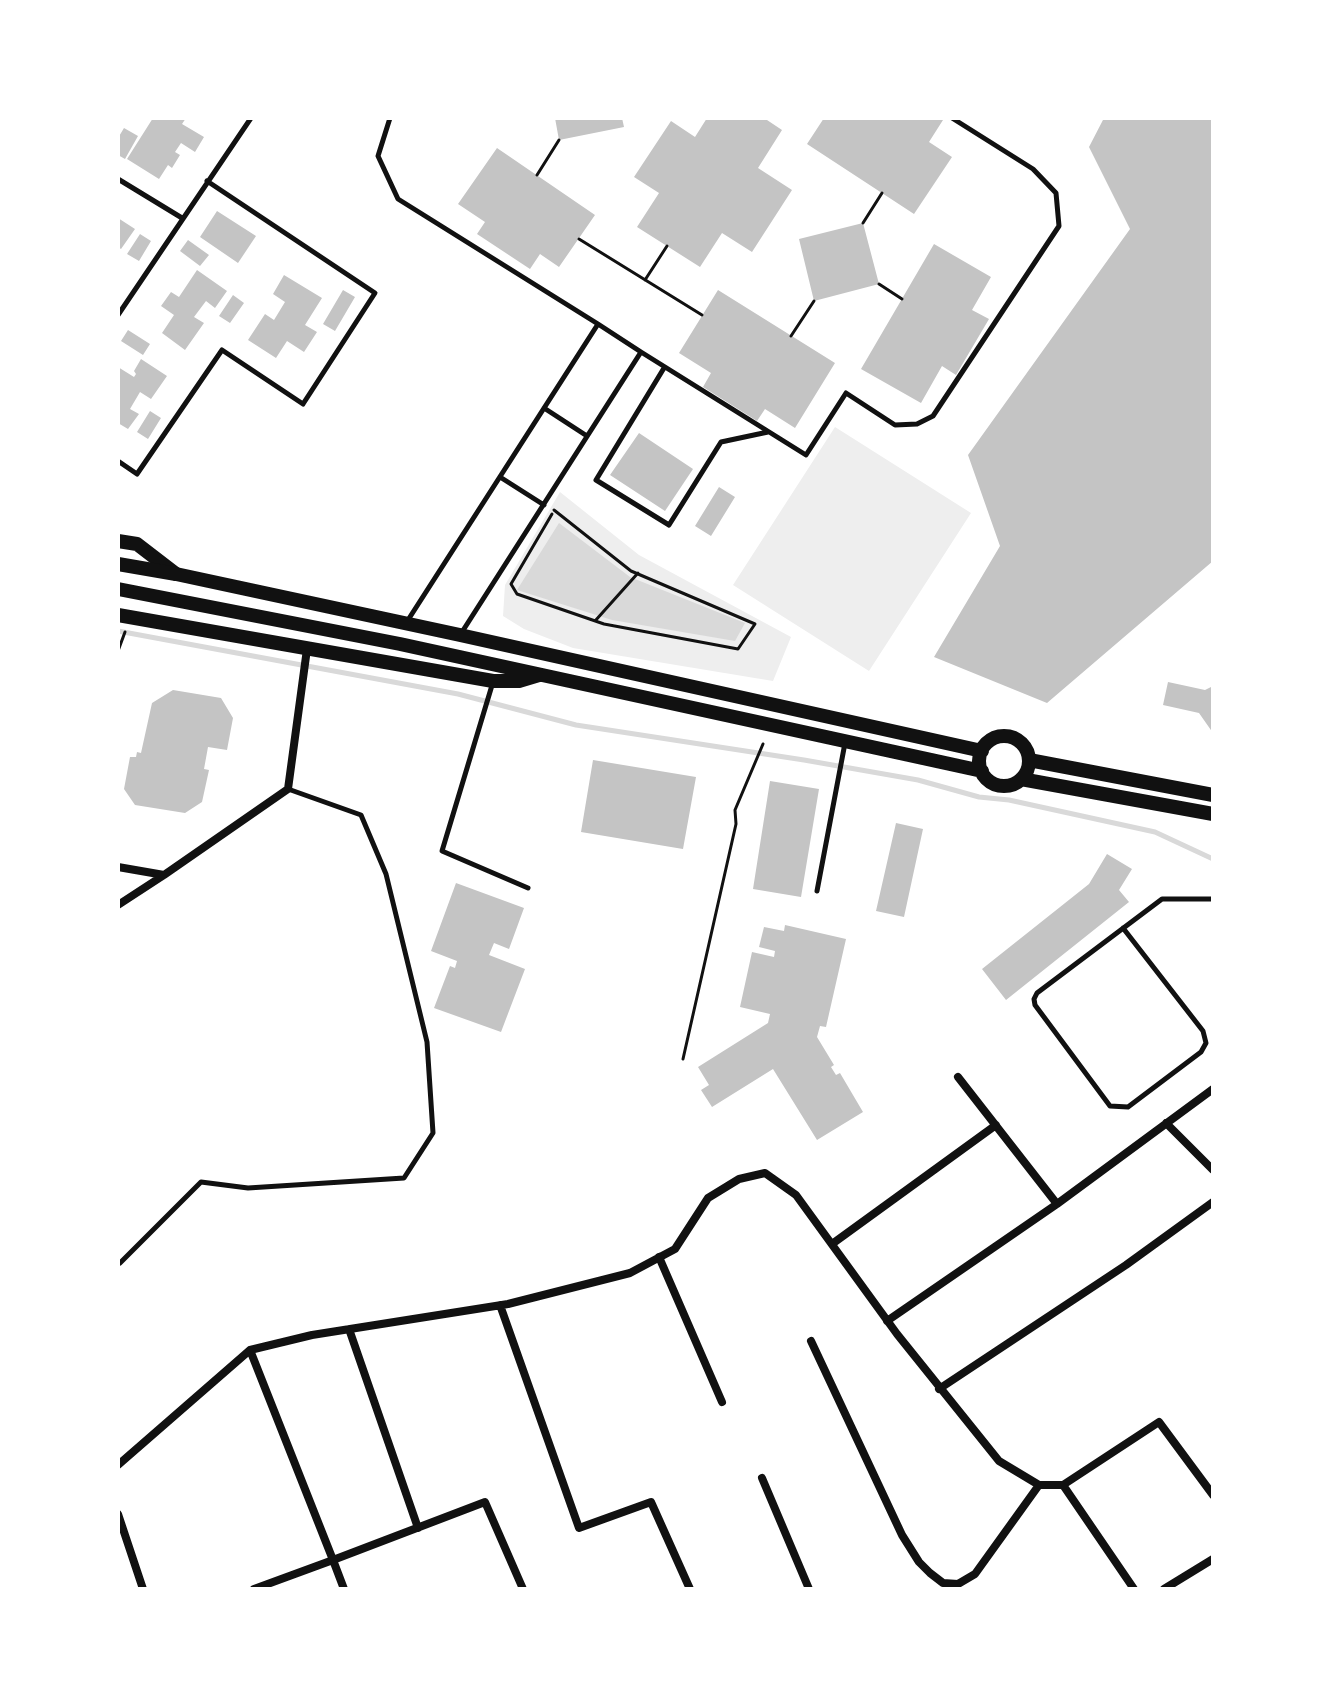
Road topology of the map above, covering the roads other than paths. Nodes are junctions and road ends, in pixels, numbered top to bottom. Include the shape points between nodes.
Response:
1 (251, 118) edge
2 (390, 118) edge
3 (952, 118) edge
4 (118, 179) edge
5 (207, 181) junction
6 (182, 218) junction
7 (118, 315) edge
8 (598, 324) junction
9 (641, 352) junction
10 (665, 367) junction
11 (544, 408) junction
12 (769, 432) junction
13 (587, 436) junction
14 (118, 461) edge
15 (500, 477) junction
16 (544, 505) junction
17 (118, 541) edge
18 (118, 564) edge
19 (176, 574) junction
20 (118, 589) edge
21 (123, 620) edge
22 (405, 624) junction
23 (460, 635) junction
24 (306, 653) junction
25 (543, 674) junction
26 (492, 688) junction
27 (844, 749) junction
28 (982, 751) junction
29 (1029, 760) junction
30 (982, 771) junction
31 (1021, 779) junction
32 (288, 789) junction
33 (1213, 795) edge
34 (1213, 814) edge
35 (118, 867) edge
36 (164, 875) junction
37 (528, 888) dead end
38 (817, 891) dead end
39 (1213, 899) edge
40 (118, 905) edge
41 (1123, 928) junction
42 (958, 1077) dead end
43 (1213, 1089) edge
44 (1166, 1123) junction
45 (996, 1125) junction
46 (1213, 1170) edge
47 (1213, 1202) edge
48 (1057, 1204) junction
49 (832, 1244) junction
50 (659, 1257) junction
51 (120, 1263) edge
52 (500, 1305) junction
53 (887, 1321) junction
54 (349, 1329) junction
55 (811, 1341) dead end
56 (250, 1350) junction
57 (939, 1389) junction
58 (722, 1402) dead end
59 (118, 1465) edge
60 (762, 1478) dead end
61 (1039, 1485) junction
62 (1063, 1485) junction
63 (1213, 1495) edge
64 (118, 1514) edge
65 (418, 1528) junction
66 (1213, 1559) edge
67 (333, 1560) junction
68 (143, 1589) edge
69 (254, 1589) edge
70 (344, 1589) edge
71 (523, 1589) edge
72 (690, 1589) edge
73 (809, 1589) edge
74 (1134, 1589) edge
75 (1164, 1589) edge

1 - 5 lane
2 - 8 lane via 378,156 398,199
3 - 12 lane via 1033,169 1056,193 1059,226 933,416 917,424 895,425 846,393 806,455
4 - 6 lane
5 - 6 lane
5 - 14 lane via 375,293 303,404 222,350 137,474
6 - 7 lane
8 - 9 lane
8 - 11 lane
9 - 10 lane
9 - 13 lane
10 - 12 lane
10 - 12 lane via 596,480 669,525 721,442
11 - 13 lane
11 - 15 lane
13 - 16 lane
15 - 16 lane
15 - 22 lane
16 - 23 lane
17 - 19 main road via 137,544
18 - 19 main road
19 - 22 main road
20 - 25 main road
21 - 24 main road
22 - 23 main road
23 - 28 main road
24 - 26 main road
24 - 32 street
25 - 26 main road
25 - 27 main road
26 - 37 lane via 442,851
27 - 30 main road
27 - 38 lane
28 - 29 main road via 997,737 1014,738
28 - 30 main road
29 - 31 main road
29 - 33 main road
30 - 31 main road via 1001,785
31 - 34 main road
32 - 36 street
32 - 51 lane via 361,815 386,874 427,1042 433,1133 404,1178 248,1188 201,1182
35 - 36 street
36 - 40 street
39 - 41 lane via 1162,899
41 - 41 lane via 1034,999 1110,1106 1118,1108 1128,1107 1206,1043 1203,1031
42 - 45 street
43 - 44 street
44 - 46 street
44 - 48 street
45 - 48 street
45 - 49 street
47 - 57 street
48 - 53 street
49 - 50 street via 796,1195 765,1173 739,1179 708,1198 675,1249
49 - 53 street
50 - 52 street via 630,1273
50 - 58 street
52 - 54 street
52 - 72 street via 579,1528 651,1502
53 - 57 street
54 - 56 street
54 - 65 street
55 - 61 street via 902,1535 919,1562 943,1583 958,1584 975,1574
56 - 59 street
56 - 67 street
57 - 61 street via 999,1461
60 - 73 street
61 - 62 street
62 - 63 street via 1159,1422
62 - 74 street
64 - 68 street
65 - 67 street
65 - 71 street via 485,1502
66 - 75 street
67 - 69 street
67 - 70 street

